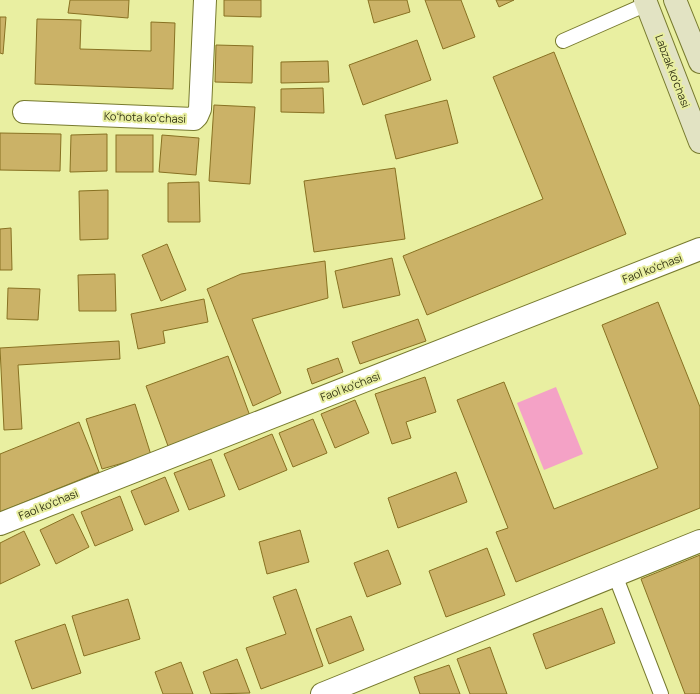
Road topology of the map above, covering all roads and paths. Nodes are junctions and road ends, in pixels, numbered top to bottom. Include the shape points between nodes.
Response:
1 (205, 0) edge
2 (675, 0) edge
3 (646, 2) edge
4 (563, 41) dead end
5 (700, 62) edge
6 (24, 112) dead end
7 (700, 142) edge
8 (700, 249) edge
9 (0, 524) edge
10 (700, 541) edge
11 (615, 575) junction
12 (322, 694) edge
13 (661, 694) edge

1 - 6 street, Koʻhota koʻchasi via 200,109 194,119
2 - 5 main road
3 - 4 lane
3 - 7 main road, Labzak ko'chasi
8 - 9 street, Faol ko'chasi
10 - 11 street
11 - 12 street
11 - 13 lane

